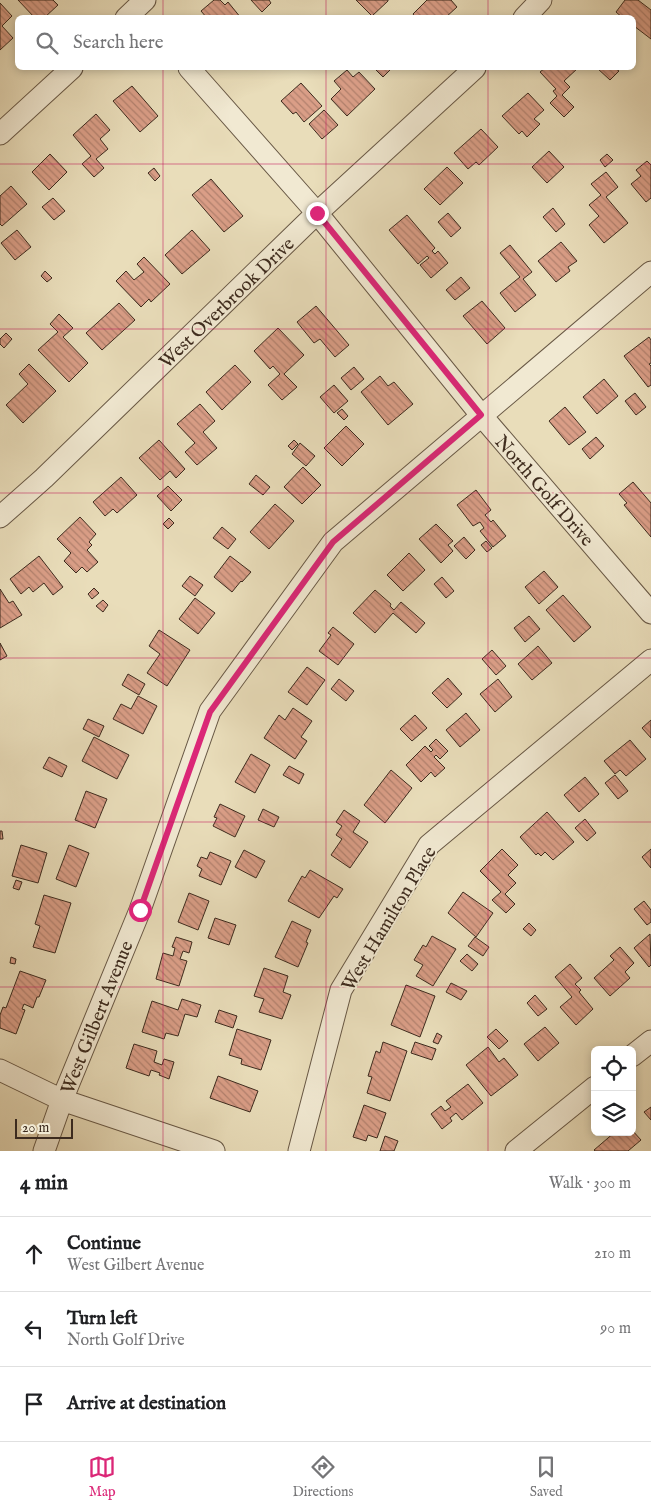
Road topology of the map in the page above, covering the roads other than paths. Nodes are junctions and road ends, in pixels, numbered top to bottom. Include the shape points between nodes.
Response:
1 (541, 0) edge
2 (527, 15) edge
3 (70, 70) edge
4 (191, 70) edge
5 (473, 70) edge
6 (0, 134) edge
7 (317, 213) junction
8 (651, 273) edge
9 (481, 415) junction
10 (0, 517) edge
11 (647, 602) edge
12 (651, 660) edge
13 (651, 1041) edge
14 (636, 1053) edge
15 (0, 1070) edge
16 (591, 1090) edge
17 (62, 1100) junction
18 (44, 1151) edge
19 (214, 1151) edge
20 (299, 1151) edge
21 (516, 1151) edge

1 - 2 street
3 - 6 street
4 - 7 street, North Golf Drive
5 - 7 street, West Overbrook Drive
7 - 9 street, North Golf Drive
7 - 10 street, West Overbrook Drive
8 - 9 street, West Gilbert Avenue
9 - 11 street, North Golf Drive
9 - 17 street, West Gilbert Avenue via 333,542 210,712 140,910
12 - 20 street, West Hamilton Place via 429,845 341,990
13 - 14 street
15 - 17 street
16 - 21 street
17 - 18 street, West Gilbert Avenue
17 - 19 street

